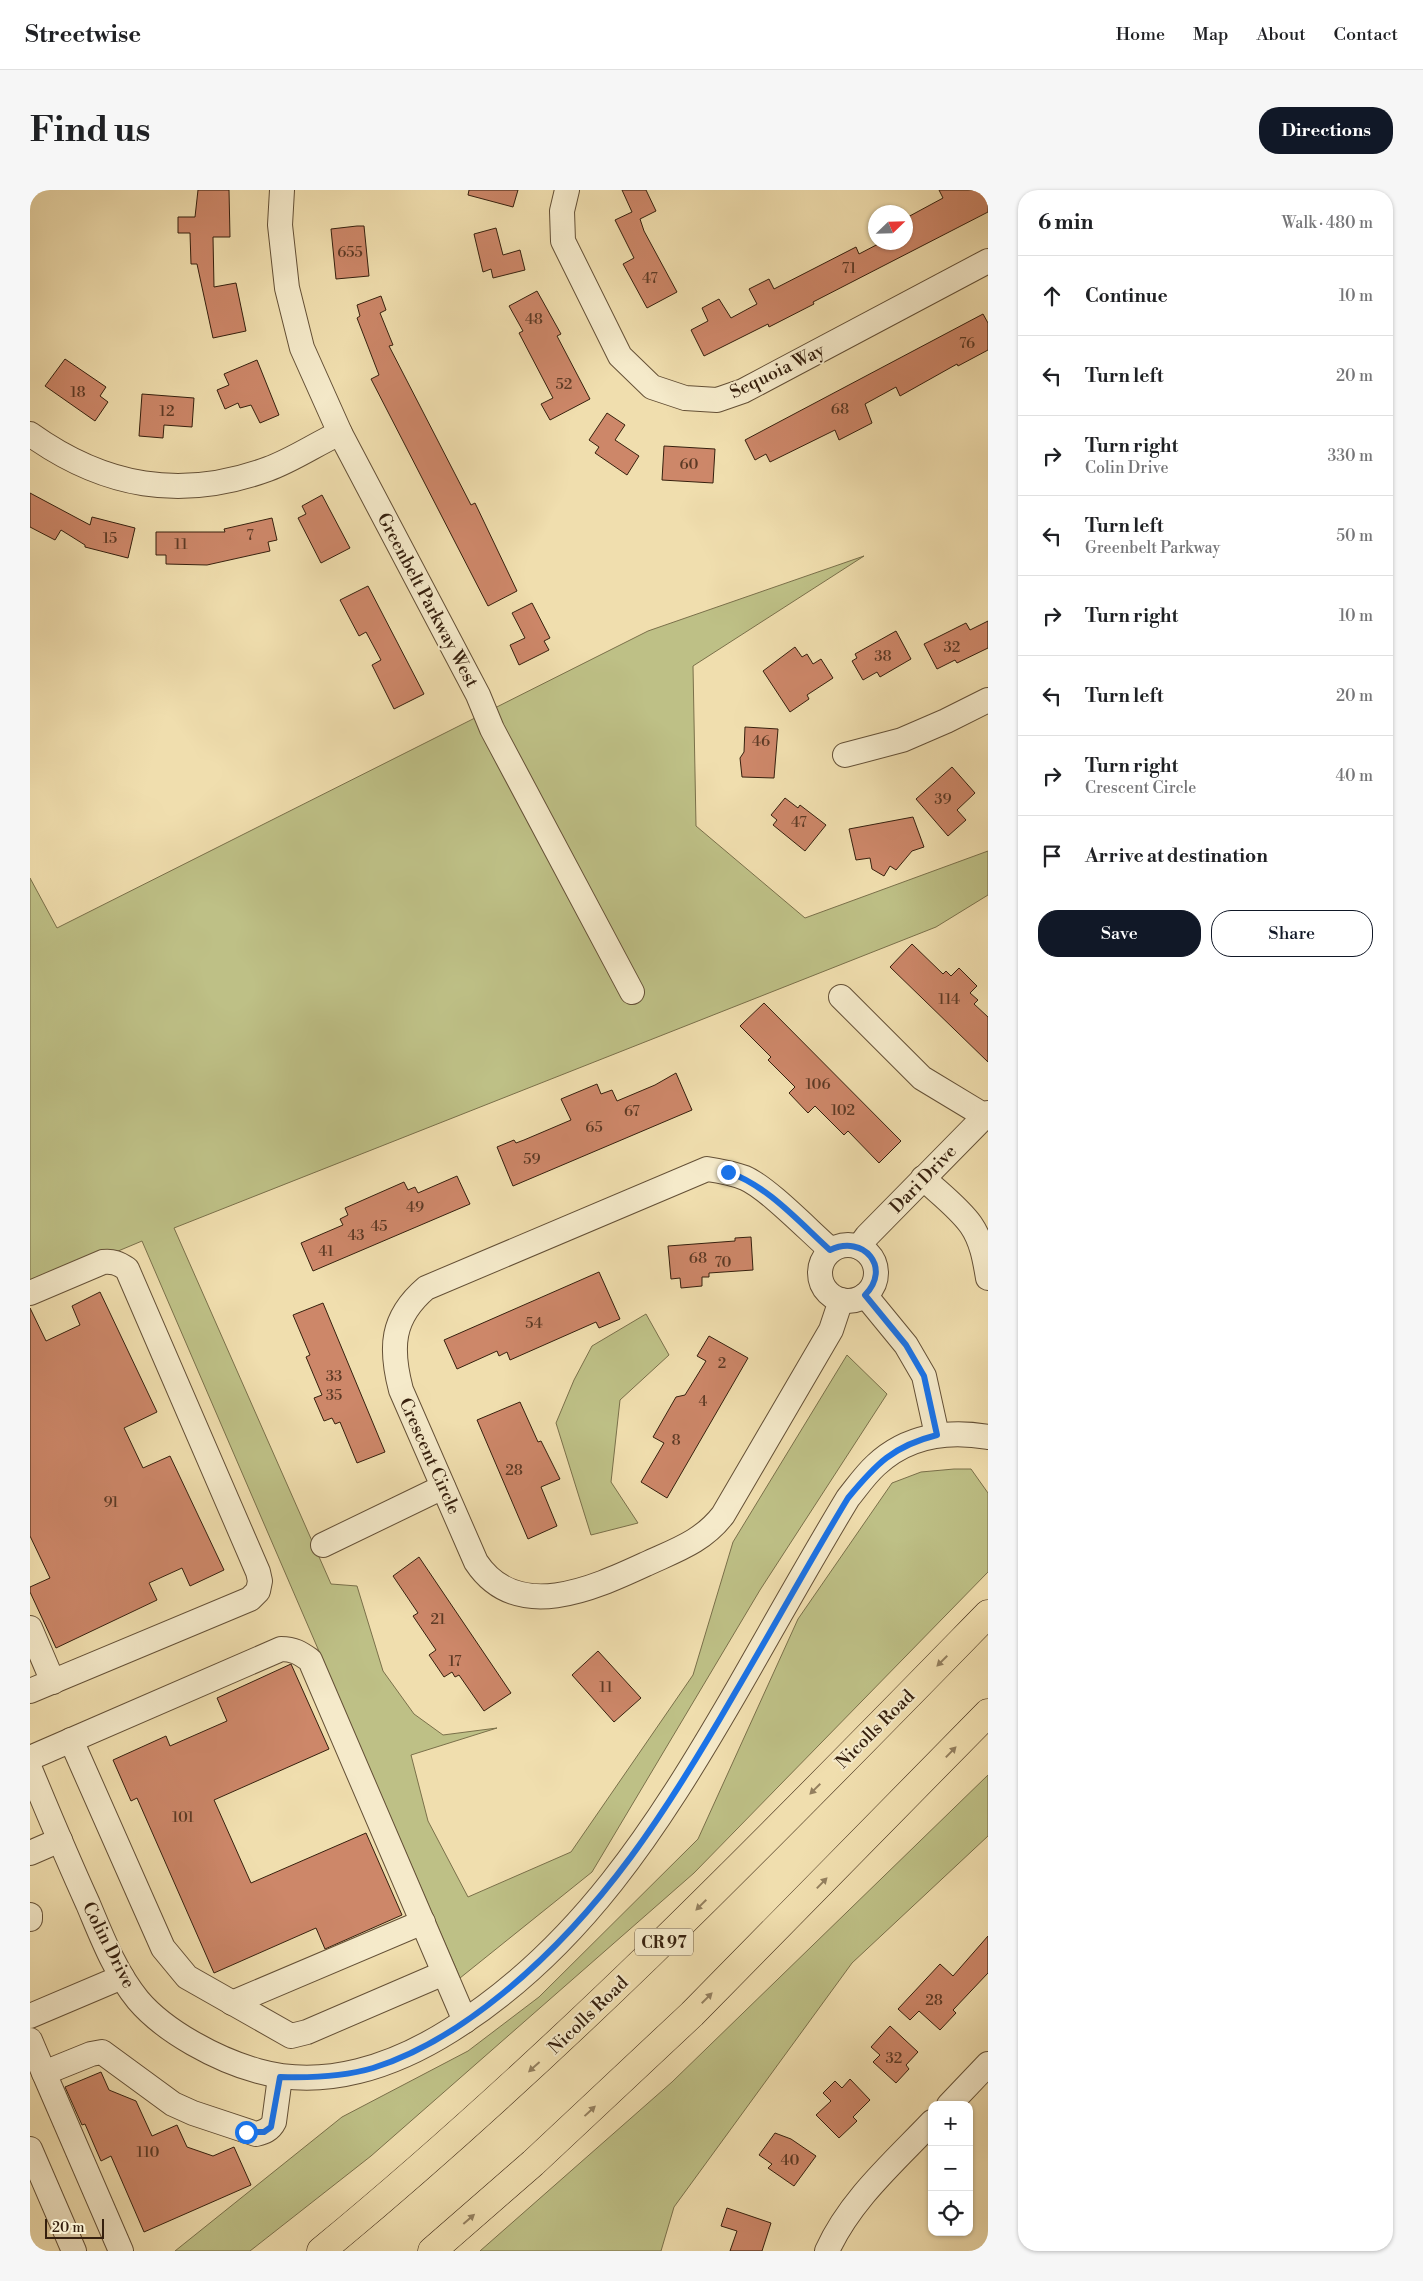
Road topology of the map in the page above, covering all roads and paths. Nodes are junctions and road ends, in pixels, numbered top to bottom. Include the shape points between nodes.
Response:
1 (282, 190) edge
2 (567, 190) edge
3 (988, 261) edge
4 (340, 432) junction
5 (30, 434) edge
6 (988, 700) edge
7 (845, 755) dead end
8 (632, 992) dead end
9 (841, 997) dead end
10 (986, 1114) edge
11 (923, 1178) junction
12 (859, 1247) junction
13 (830, 1250) junction
14 (988, 1278) edge
15 (30, 1293) edge
16 (865, 1295) junction
17 (841, 1300) junction
18 (937, 1435) junction
19 (988, 1437) edge
20 (443, 1487) junction
21 (323, 1545) dead end
22 (988, 1602) edge
23 (988, 1614) edge
24 (30, 1628) edge
25 (966, 1636) junction
26 (53, 1682) junction
27 (30, 1691) edge
28 (988, 1713) edge
29 (71, 1740) junction
30 (30, 1758) edge
31 (30, 1770) edge
32 (60, 1840) junction
33 (30, 1852) edge
34 (422, 1922) junction
35 (444, 1973) junction
36 (122, 1977) junction
37 (232, 2003) junction
38 (30, 2016) edge
39 (465, 2021) junction
40 (30, 2040) edge
41 (988, 2064) edge
42 (44, 2073) junction
43 (280, 2077) junction
44 (952, 2101) edge
45 (928, 2126) edge
46 (30, 2149) edge
47 (74, 2251) edge
48 (121, 2251) edge
49 (321, 2251) edge
50 (432, 2251) edge
51 (827, 2251) edge

1 - 4 street, Greenbelt Parkway West via 280,225 287,288 302,348
2 - 3 street, Sequoia Way via 562,211 563,242 620,356 652,387 685,398 717,400 743,391
4 - 5 street via 269,469 229,481 169,488 108,476 57,453
4 - 8 street, Greenbelt Parkway West via 478,695 492,729
6 - 7 street via 902,740
9 - 10 street via 922,1078
10 - 11 street, Dari Drive
11 - 12 street, Dari Drive
11 - 14 street via 971,1224 985,1258
12 - 13 street via 847,1245
12 - 16 street via 870,1256 876,1270 874,1284
13 - 17 street via 821,1265 820,1278 829,1294
13 - 20 street, Crescent Circle via 747,1179 707,1169 426,1288 412,1300 403,1314 397,1332 394,1362 401,1390
15 - 26 street via 103,1262 118,1263 127,1269 260,1581 258,1591 250,1599
16 - 17 street via 853,1301
16 - 18 street via 906,1345 924,1376
17 - 20 street, Crescent Circle via 831,1330 723,1515 712,1530 697,1540 605,1583 555,1597 525,1595 496,1584 483,1573
18 - 19 street, Colin Drive via 954,1433
18 - 39 street, Colin Drive via 920,1439 890,1454 848,1498 687,1776 630,1861 563,1940 519,1980
20 - 21 street
22 - 25 highway
23 - 25 highway, Nicolls Road / CR 97
24 - 26 street
25 -> 49 highway, Nicolls Road / CR 97 via 620,1986 462,2132
26 - 27 street
50 -> 28 highway via 534,2163 685,2020
29 - 30 street
29 - 34 street via 282,1649 299,1652 310,1660
29 - 37 street via 169,1956 187,1977
31 - 32 street, Colin Drive
32 - 33 street
32 - 36 street, Colin Drive
34 - 35 street
34 - 37 street
35 - 37 street via 299,2035 291,2036 276,2029
35 - 39 street
36 - 38 street
36 - 43 street, Colin Drive via 139,2001 182,2035 212,2053
39 - 43 street, Colin Drive via 430,2044 371,2069 329,2076
40 - 42 street
41 - 44 street
42 - 43 street via 102,2052 173,2104 256,2134 264,2132 274,2122
42 - 48 street
45 - 51 street via 859,2198
46 - 47 street

